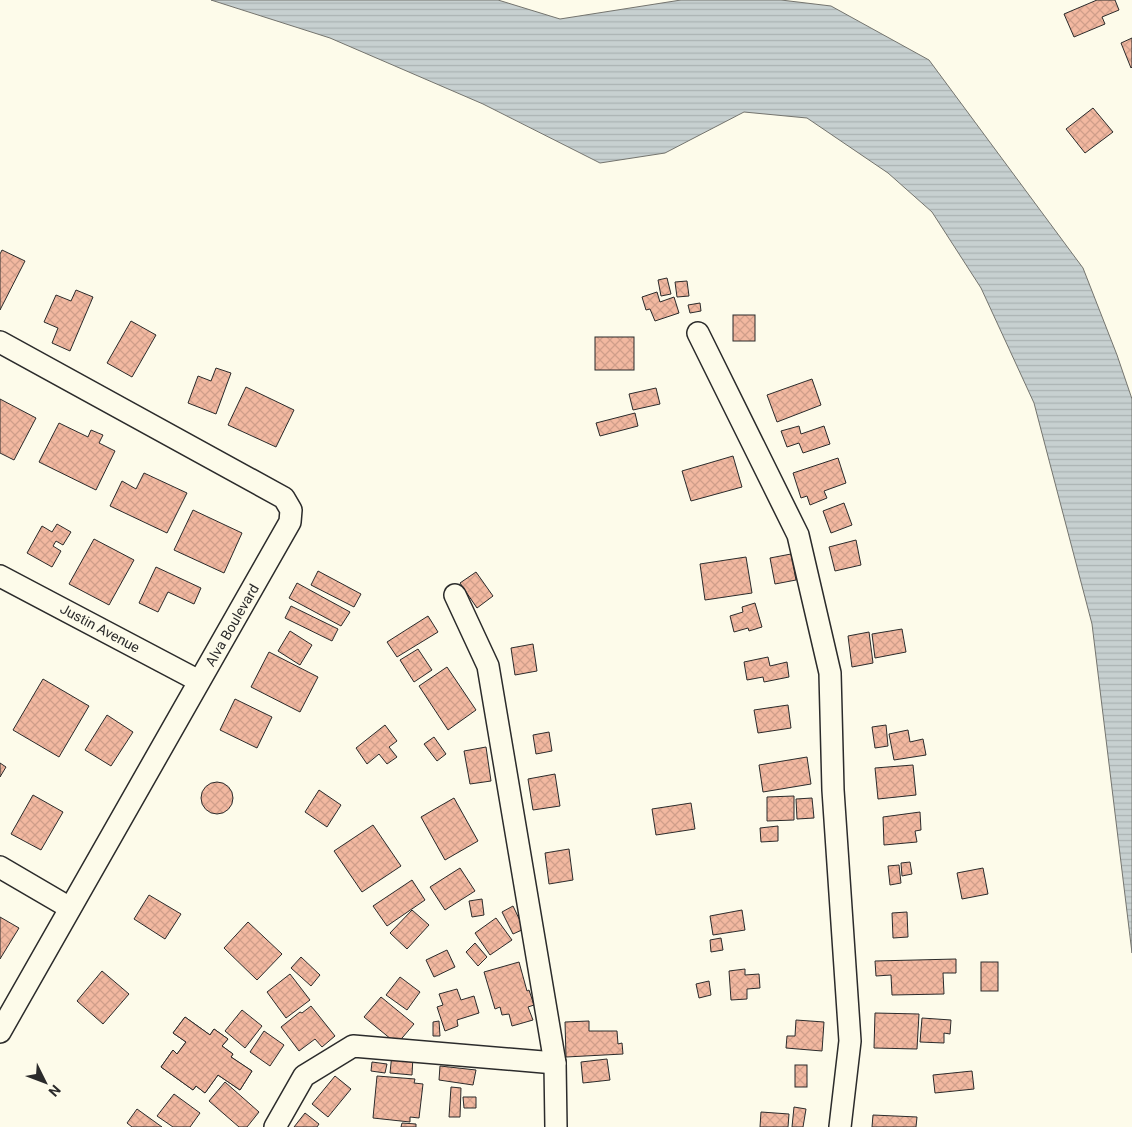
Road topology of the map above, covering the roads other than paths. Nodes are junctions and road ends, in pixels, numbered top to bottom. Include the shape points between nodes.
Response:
1 (698, 333) dead end
2 (0, 342) edge
3 (0, 576) edge
4 (455, 595) dead end
5 (200, 681) junction
6 (0, 867) edge
7 (70, 908) junction
8 (0, 1032) edge
9 (555, 1063) junction
10 (275, 1127) edge
11 (556, 1127) edge
12 (840, 1127) edge

1 - 12 street via 798,535 830,673 832,790 850,1041
2 - 5 street, Alva Boulevard via 284,498 291,510 290,522
3 - 5 street, Justin Avenue
4 - 9 street via 488,666
5 - 7 street, Alva Boulevard
6 - 7 street
7 - 8 street, Alva Boulevard
9 - 10 street via 352,1046 304,1076
9 - 11 street

